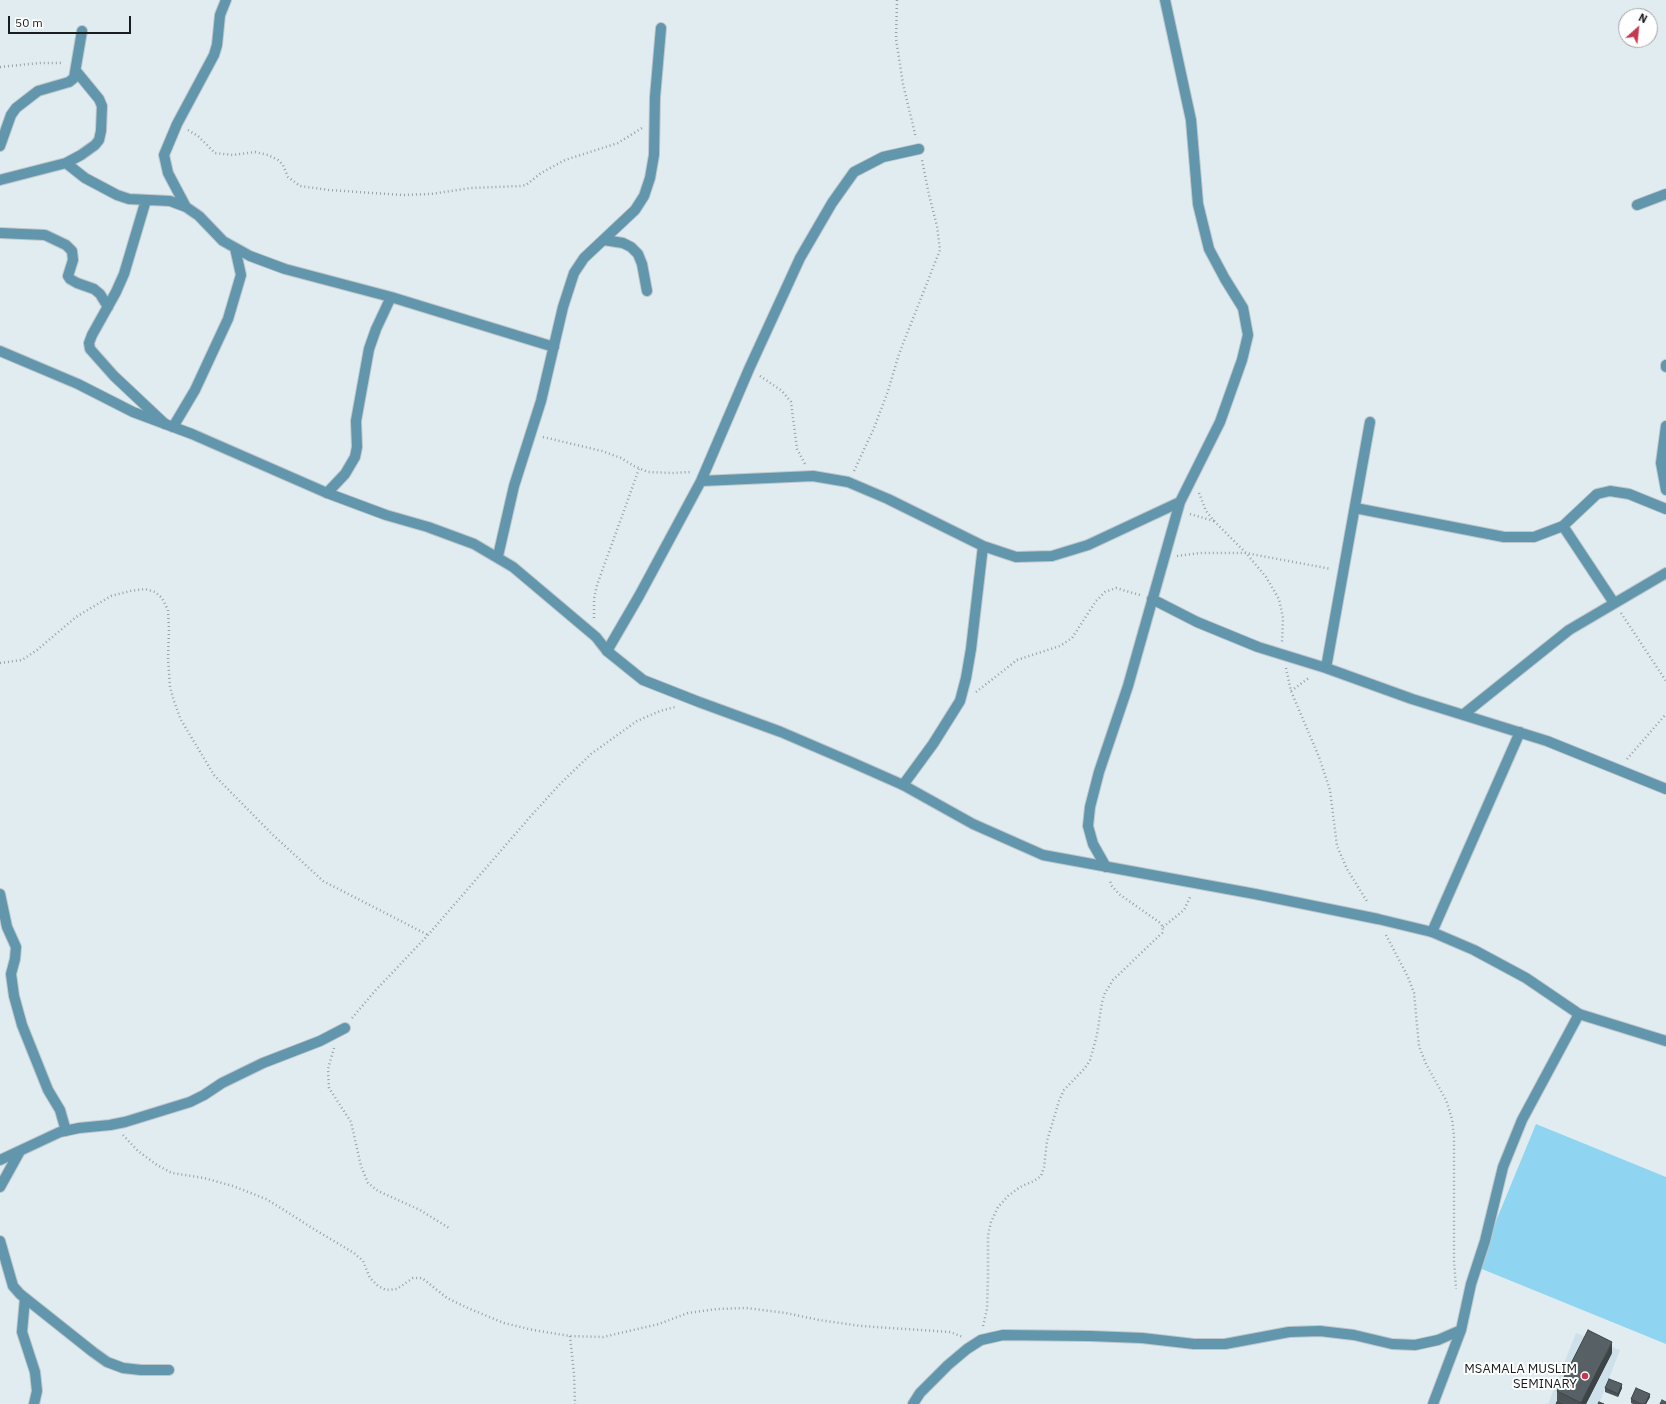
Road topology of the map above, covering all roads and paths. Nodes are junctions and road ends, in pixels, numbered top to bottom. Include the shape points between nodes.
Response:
1 (226, 0) edge
2 (897, 0) edge
3 (1165, 0) edge
4 (661, 28) dead end
5 (82, 31) dead end
6 (0, 67) edge
7 (76, 67) junction
8 (654, 121) junction
9 (177, 124) junction
10 (0, 146) edge
11 (919, 149) junction
12 (66, 163) junction
13 (0, 180) edge
14 (1666, 194) edge
15 (146, 200) junction
16 (1637, 205) dead end
17 (186, 206) junction
18 (0, 233) edge
19 (604, 240) junction
20 (235, 248) junction
21 (647, 292) dead end
22 (391, 297) junction
23 (108, 306) junction
24 (554, 347) junction
25 (0, 351) edge
26 (749, 369) junction
27 (1370, 422) dead end
28 (169, 426) junction
29 (1666, 426) edge
30 (531, 434) junction
31 (639, 469) junction
32 (1196, 470) junction
33 (705, 471) junction
34 (813, 476) junction
35 (701, 481) junction
36 (848, 482) junction
37 (1666, 490) edge
38 (327, 493) junction
39 (1178, 506) junction
40 (1355, 508) junction
41 (1666, 509) edge
42 (1214, 522) junction
43 (1563, 526) junction
44 (984, 546) junction
45 (1246, 553) junction
46 (498, 556) junction
47 (1163, 558) junction
48 (1343, 571) junction
49 (1666, 573) edge
50 (1152, 599) junction
51 (1614, 603) junction
52 (596, 637) junction
53 (607, 651) junction
54 (1282, 655) junction
55 (0, 663) edge
56 (1324, 668) junction
57 (1666, 681) edge
58 (1291, 691) junction
59 (960, 701) junction
60 (675, 707) dead end
61 (1464, 714) junction
62 (1666, 714) edge
63 (1520, 732) junction
64 (1619, 769) junction
65 (903, 785) junction
66 (1666, 789) edge
67 (1106, 867) junction
68 (1196, 883) junction
69 (0, 894) edge
70 (1378, 919) junction
71 (1163, 927) junction
72 (1432, 932) junction
73 (428, 935) junction
74 (1579, 1014) junction
75 (345, 1028) junction
76 (1666, 1041) edge
77 (113, 1125) junction
78 (66, 1131) junction
79 (20, 1151) junction
80 (0, 1160) edge
81 (0, 1187) edge
82 (449, 1228) dead end
83 (0, 1241) edge
84 (1456, 1295) dead end
85 (25, 1298) junction
86 (1461, 1330) junction
87 (570, 1336) junction
88 (977, 1342) junction
89 (169, 1370) dead end
90 (34, 1404) edge
91 (575, 1404) edge
92 (913, 1404) edge
93 (1432, 1404) edge

1 - 9 street via 220,15 214,55
2 - 11 path via 896,39 903,84
3 - 32 street via 1190,120 1200,212 1209,249 1243,308 1248,335 1220,422
4 - 8 street
5 - 7 street
6 - 7 path via 40,63
7 - 10 street via 74,78 69,82 38,91 16,108 11,114
7 - 12 street via 102,106 101,131 95,145
8 - 9 path via 618,143 565,160 541,173 526,185 402,195 300,186 288,177 278,160 256,152 233,155 215,153 198,136
8 - 19 street via 654,155 644,196 635,210
9 - 17 street via 164,155 168,173
11 - 26 street via 883,156 854,172 832,202 800,258
11 - 36 path via 940,250 899,354 877,421
12 - 13 street
12 - 15 street via 85,178 117,195
14 - 16 street
15 - 17 street via 170,201
15 - 23 street via 124,274
17 - 20 street via 223,241
18 - 23 street via 45,235 66,245 71,250 73,260 68,276 77,283 94,289
19 - 21 street via 623,243 638,254
19 - 24 street via 584,258 574,273
20 - 22 street via 285,270
20 - 28 street via 241,275 228,319 195,390
22 - 24 street
22 - 38 street via 369,349 356,421 355,457 345,474
23 - 28 street via 92,335 90,349 114,376
24 - 30 street
25 - 28 street
26 - 33 street
26 - 34 path via 782,391 791,402 797,449
27 - 40 street
28 - 38 street
29 - 37 street via 1660,463
30 - 31 path via 602,451 621,458
30 - 46 street via 514,486
31 - 33 path via 672,473
31 - 52 path via 597,585 594,599
32 - 39 street
32 - 42 path via 1200,496
33 - 35 street
34 - 35 street
34 - 36 street
35 - 53 street
36 - 44 street
38 - 46 street via 386,516 449,534
39 - 42 path
39 - 44 street via 1088,544 1052,556 1016,557
39 - 47 street
40 - 43 street via 1504,537 1534,537
40 - 48 street
41 - 43 street via 1629,494 1610,491 1597,494
42 - 45 path
43 - 51 street
44 - 59 street via 971,650
45 - 47 path via 1200,553
45 - 48 path
45 - 54 path via 1266,577 1279,599 1283,618
46 - 52 street
47 - 50 street
48 - 56 street
49 - 51 street
50 - 54 street via 1258,648
50 - 59 path via 1116,588 1105,592 1096,601 1072,638 1060,646 1017,660 981,689
50 - 67 street via 1090,807 1088,826 1093,844
51 - 57 path
51 - 61 street via 1569,630
52 - 53 street
53 - 65 street via 643,680 782,732
54 - 56 street
54 - 58 path
55 - 73 path via 22,660 76,617 111,596 130,590 145,589 155,592 162,598 168,610 168,659 170,687 174,700 181,720 214,775 267,829 323,880
56 - 58 path
56 - 61 street
58 - 70 path via 1330,790 1336,846
59 - 65 street
60 - 73 path via 636,721 592,754 535,811
61 - 63 street
62 - 64 path
63 - 64 street
63 - 72 street
64 - 66 street
65 - 67 street via 973,824 1043,855
67 - 68 street
67 - 71 path via 1111,885 1119,894
68 - 70 street
68 - 71 path via 1184,910
69 - 78 street via 7,927 16,947 11,974 14,996 25,1032 48,1090 60,1110
70 - 72 street
70 - 84 path via 1414,993 1419,1046 1446,1100 1452,1119
71 - 88 path via 1162,933 1113,980 1106,992 1090,1060 1064,1090 1058,1101 1050,1126 1041,1176 1008,1196 998,1207 991,1222 988,1236 987,1309
72 - 74 street via 1474,950 1526,978
73 - 75 path via 375,991
74 - 76 street
74 - 86 street via 1522,1120 1503,1167
75 - 77 street via 320,1041 263,1063 190,1102
75 - 82 path via 334,1048 328,1069 329,1088 351,1122 361,1166 368,1183 378,1191 420,1210
77 - 78 street
77 - 87 path via 138,1151 172,1173 233,1186 266,1199 354,1253 363,1261 370,1278 386,1290 397,1290 413,1278 422,1278 447,1298 504,1323
78 - 79 street
79 - 80 street
79 - 81 street
83 - 85 street via 13,1286
85 - 89 street via 107,1362 123,1368
85 - 90 street via 22,1332 35,1372 37,1391
86 - 88 street via 1438,1340 1414,1345 1392,1344 1354,1335 1320,1331 1289,1332 1225,1344 1038,1334 1003,1335
86 - 93 street
87 - 88 path via 603,1337 659,1324 688,1313 746,1308 861,1326 950,1332
87 - 91 path
88 - 92 street via 920,1392

